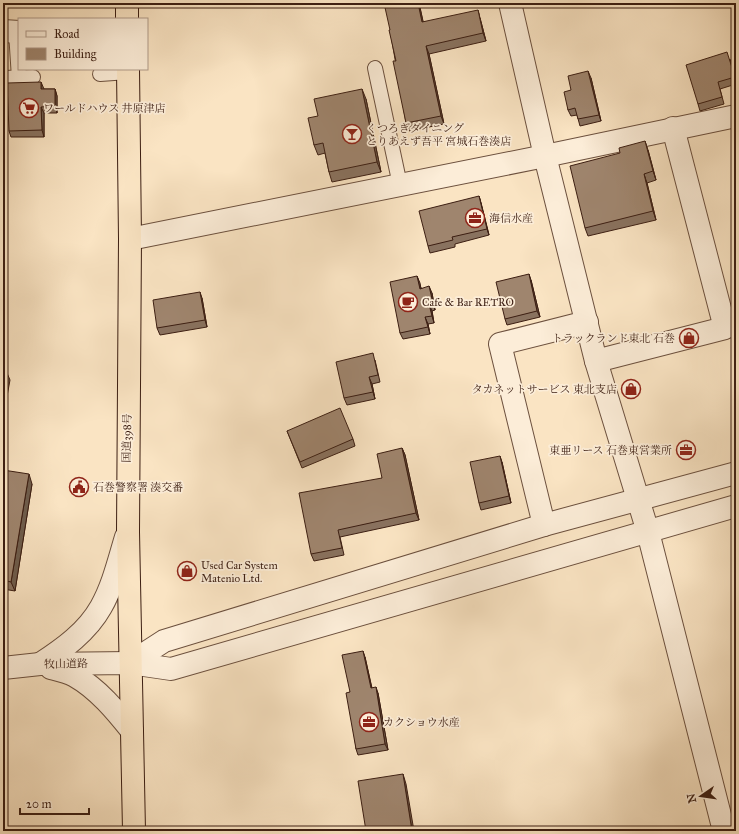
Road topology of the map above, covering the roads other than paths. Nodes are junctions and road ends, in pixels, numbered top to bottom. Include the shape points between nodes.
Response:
1 (127, 3) edge
2 (510, 3) edge
3 (127, 18) edge
4 (13, 32) edge
5 (375, 68) dead end
6 (128, 71) edge
7 (100, 74) dead end
8 (33, 77) dead end
9 (3, 78) edge
10 (19, 78) junction
11 (736, 116) edge
12 (673, 128) junction
13 (545, 156) junction
14 (400, 185) junction
15 (130, 239) junction
16 (587, 322) junction
17 (596, 361) junction
18 (736, 473) edge
19 (638, 501) junction
20 (736, 506) edge
21 (544, 525) junction
22 (128, 532) junction
23 (648, 532) junction
24 (130, 663) junction
25 (40, 664) junction
26 (3, 668) edge
27 (132, 731) junction
28 (134, 831) edge
29 (724, 831) edge

1 - 3 highway
2 - 13 street
4 - 10 lane
5 - 14 lane
6 - 7 lane
6 - 15 highway, 国道398号
8 - 10 lane
9 - 10 lane
11 - 12 street
12 - 13 street
12 - 17 street via 725,328
13 - 14 street
13 - 16 street
14 - 15 street
15 - 22 highway, 国道398号
16 - 17 street
16 - 21 street via 500,344
17 - 19 street
18 - 19 street
19 - 21 street
19 - 23 street
20 - 23 street, 牧山道路
21 - 24 street via 164,641
22 - 24 highway, 国道398号
22 - 25 street via 101,608 64,648
23 - 24 street, 牧山道路 via 171,669
23 - 29 street
24 - 25 street, 牧山道路
24 - 27 highway, 国道398号
25 - 26 street, 牧山道路
25 - 27 street via 74,676 95,690
27 - 28 highway, 国道398号

